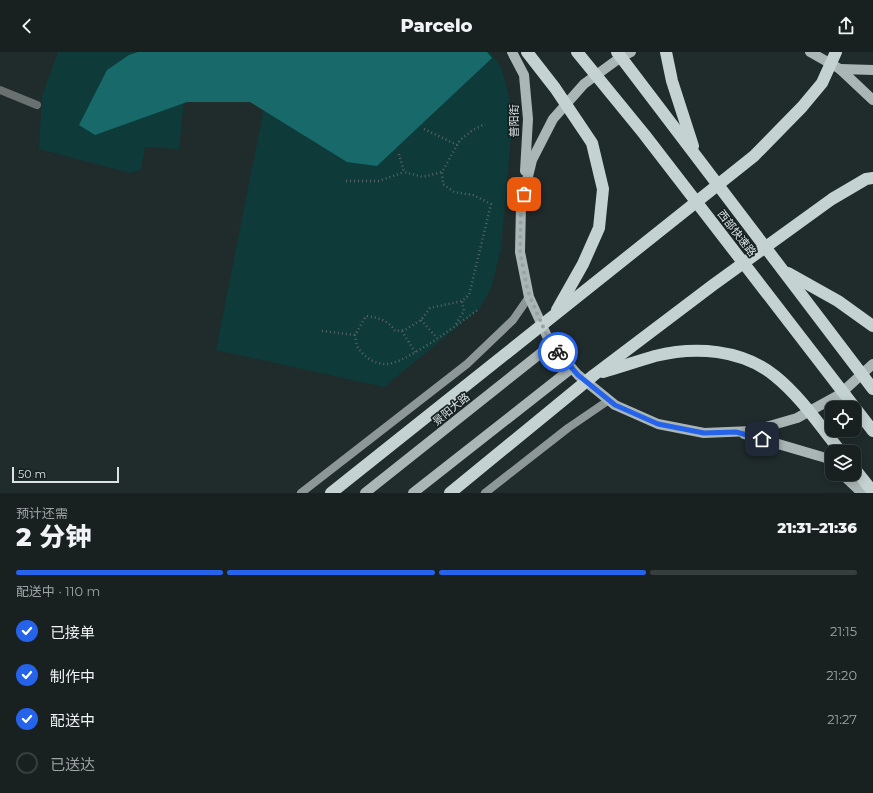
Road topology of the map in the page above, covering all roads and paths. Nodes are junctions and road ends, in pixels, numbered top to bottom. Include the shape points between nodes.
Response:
1 (512, 52) edge
2 (527, 52) edge
3 (577, 52) edge
4 (617, 52) edge
5 (631, 52) edge
6 (666, 52) edge
7 (810, 52) edge
8 (836, 52) edge
9 (840, 69) junction
10 (873, 70) edge
11 (0, 90) edge
12 (873, 100) edge
13 (37, 105) dead end
14 (485, 124) dead end
15 (424, 129) dead end
16 (457, 145) junction
17 (399, 154) dead end
18 (696, 155) junction
19 (404, 172) junction
20 (442, 172) junction
21 (873, 178) edge
22 (346, 181) dead end
23 (524, 194) junction
24 (784, 270) junction
25 (530, 297) junction
26 (462, 301) junction
27 (479, 309) dead end
28 (553, 317) junction
29 (421, 320) junction
30 (873, 326) edge
31 (455, 327) junction
32 (322, 330) dead end
33 (402, 330) junction
34 (354, 335) junction
35 (437, 338) junction
36 (551, 345) junction
37 (415, 352) junction
38 (873, 364) edge
39 (572, 368) junction
40 (594, 375) junction
41 (873, 389) edge
42 (609, 400) junction
43 (873, 431) edge
44 (736, 432) junction
45 (835, 445) edge
46 (825, 458) edge
47 (861, 477) edge
48 (849, 481) edge
49 (873, 492) edge
50 (301, 493) edge
51 (331, 493) edge
52 (365, 493) edge
53 (413, 493) edge
54 (450, 493) edge
55 (485, 493) edge
56 (862, 493) edge

1 - 23 main road, 普阳街 via 524,76 528,119
2 - 28 highway via 592,143 603,189 598,228 583,264
3 - 43 highway, 西部快速路
4 - 18 highway, 西部快速路
5 - 23 main road via 584,84 553,119 532,160
6 - 18 highway via 672,81
7 - 9 main road
8 - 28 highway via 822,83 754,156
9 - 10 main road
9 - 12 main road
11 - 13 street
14 - 16 path via 473,130
15 - 16 path
16 - 20 path
17 - 19 path
18 - 24 highway, 西部快速路
19 - 20 path via 423,177
19 - 22 path via 379,181
20 - 26 path via 443,184 454,192 472,195 491,204 469,295
21 - 40 highway via 866,179 832,199
23 - 25 main road via 521,206 520,252
24 - 30 highway via 838,301
24 - 41 highway, 西部快速路
25 - 36 main road
25 - 50 street via 513,320 467,364
26 - 29 path via 430,308
26 - 31 path via 464,311
27 - 31 path
28 - 51 highway
29 - 33 path
29 - 35 path
31 - 35 path
32 - 34 path
33 - 34 path via 395,331 391,325 379,318 366,316
33 - 37 path
34 - 37 path via 358,349 371,360 378,362 386,364 406,358
35 - 37 path
36 - 39 main road
36 - 52 main road, 景阳大路
38 - 44 main road via 839,395 797,418 752,432
39 - 42 main road
39 - 53 main road
40 - 45 highway via 657,356 700,350 756,362 795,395
40 - 54 highway
42 - 44 main road via 658,424 704,433
42 - 55 street via 568,428
44 - 46 main road
47 - 49 highway
48 - 56 main road

